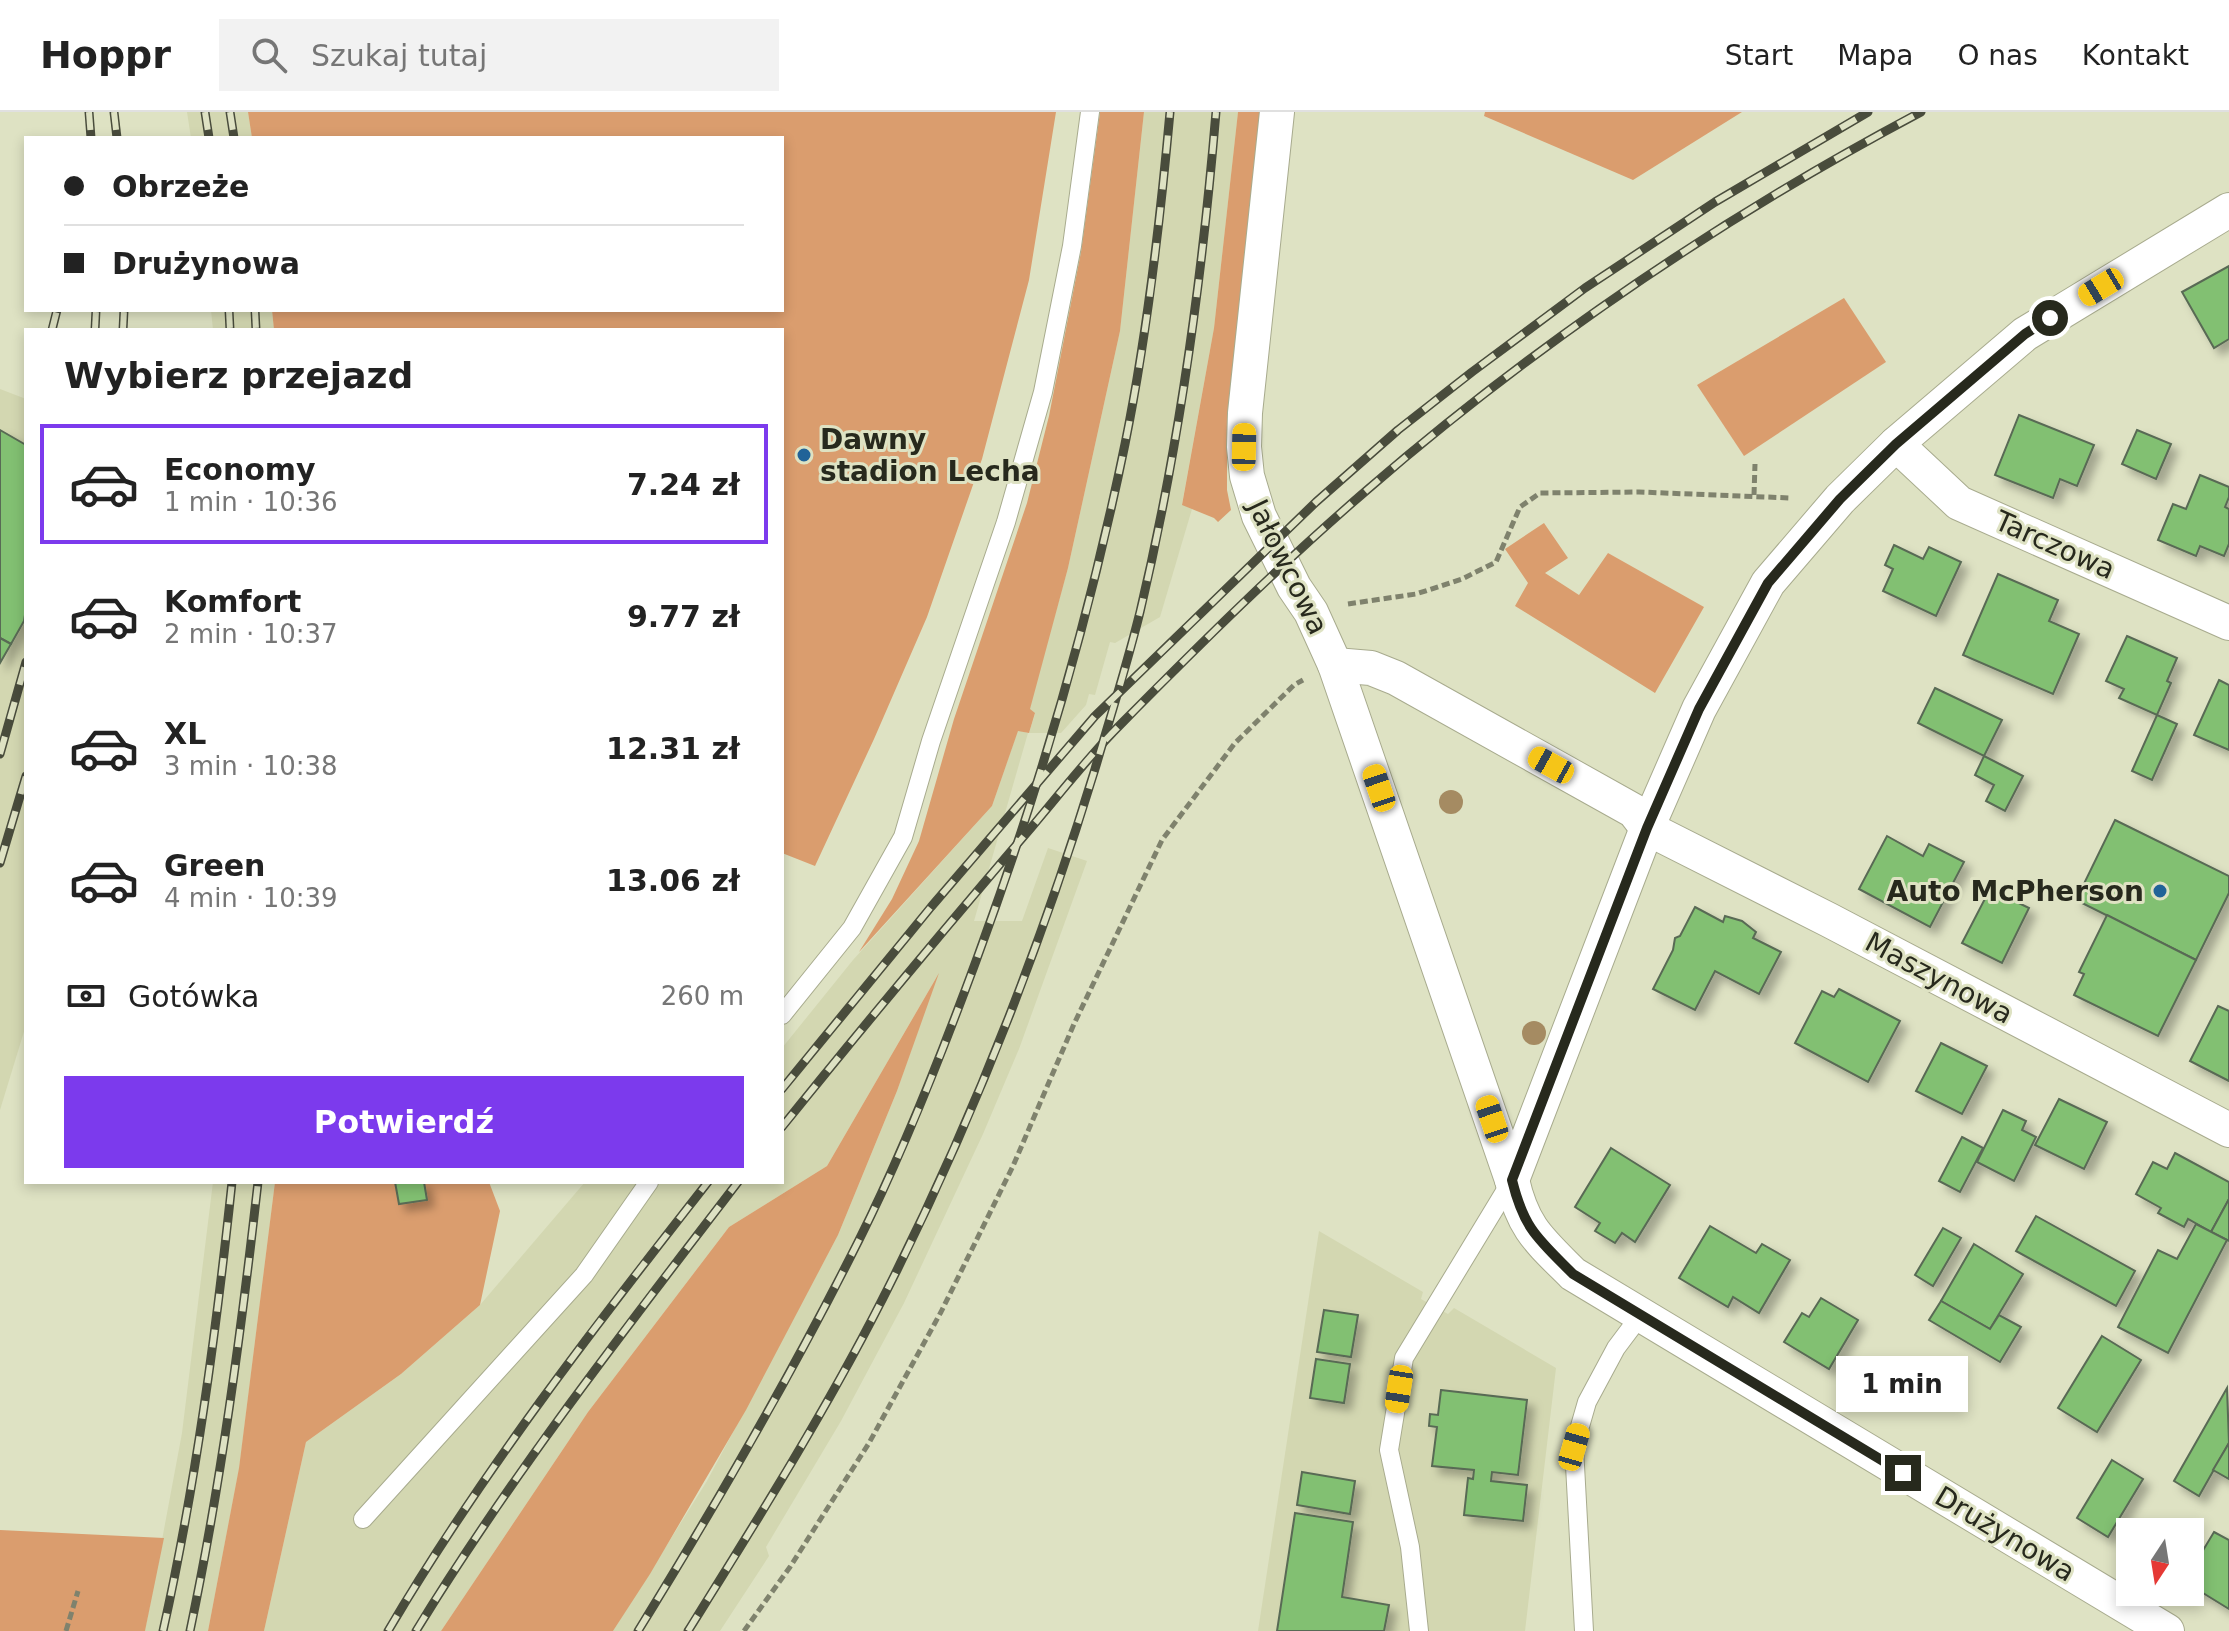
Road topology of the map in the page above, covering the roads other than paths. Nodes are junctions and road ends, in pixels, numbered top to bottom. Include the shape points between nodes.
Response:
1 (1090, 112) edge
2 (1277, 112) edge
3 (2229, 210) edge
4 (1896, 444) junction
5 (2229, 623) edge
6 (1335, 665) junction
7 (1647, 828) junction
8 (784, 1013) edge
9 (2229, 1130) edge
10 (1512, 1180) junction
11 (648, 1184) edge
12 (1640, 1316) junction
13 (363, 1519) dead end
14 (1419, 1631) edge
15 (1584, 1631) edge
16 (2167, 1631) edge

1 - 8 lane via 1072,246 1043,392 903,837 852,928
2 - 6 street, Jałowcowa via 1245,413 1247,476 1259,516
3 - 4 street via 2025,334
4 - 5 street, Tarczowa via 1959,503
4 - 7 street via 1768,583 1699,709
6 - 7 street, Jałowcowa via 1371,668 1396,678 1634,811
6 - 10 street, Drużynowa
7 - 9 street, Maszynowa
7 - 10 street
10 - 12 street, Drużynowa via 1533,1234 1573,1274
10 - 14 lane via 1404,1358 1389,1450 1410,1547
11 - 13 lane via 584,1275
12 - 15 lane via 1587,1402 1574,1447
12 - 16 street, Drużynowa

